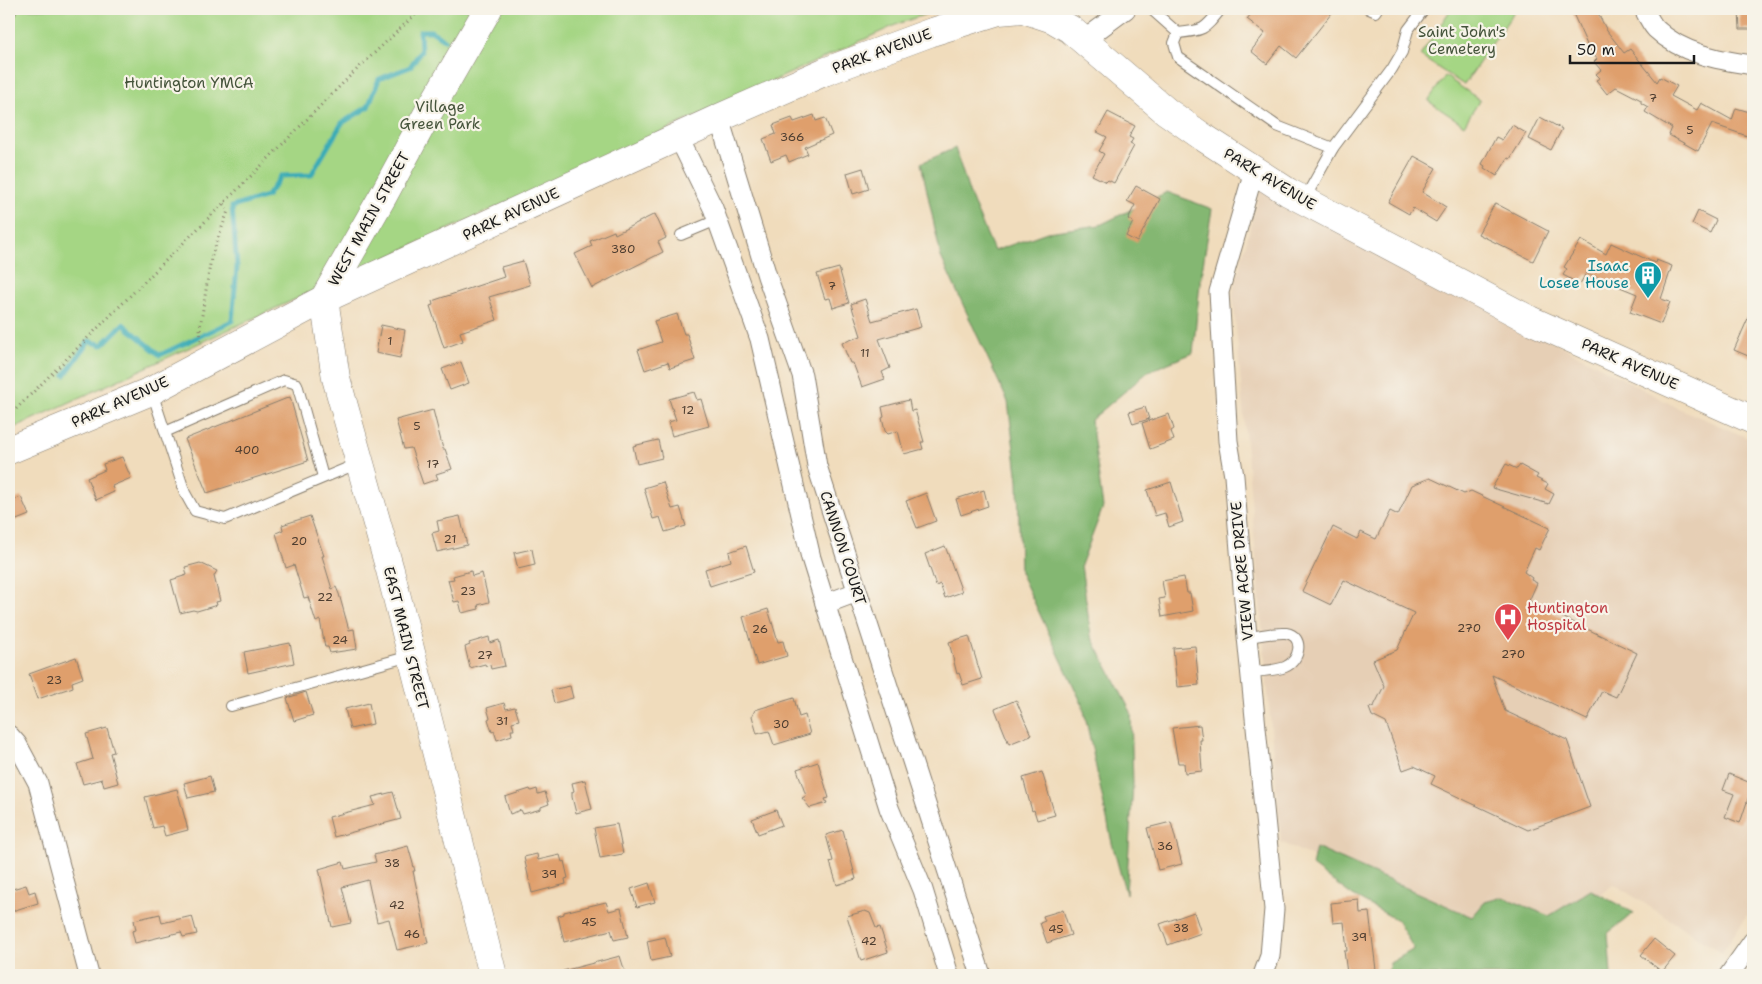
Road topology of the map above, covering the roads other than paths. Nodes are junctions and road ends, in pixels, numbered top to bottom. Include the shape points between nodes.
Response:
1 (12, 9) edge
2 (488, 9) edge
3 (1023, 9) edge
4 (1058, 9) edge
5 (1126, 9) edge
6 (1151, 9) edge
7 (1221, 9) edge
8 (1369, 9) edge
9 (1378, 9) edge
10 (1424, 9) edge
11 (1644, 9) edge
12 (9, 15) edge
13 (1178, 33) junction
14 (1084, 40) junction
15 (1753, 65) edge
16 (719, 118) junction
17 (678, 136) junction
18 (1333, 148) junction
19 (1254, 171) junction
20 (1303, 201) junction
21 (717, 220) junction
22 (682, 235) dead end
23 (767, 276) junction
24 (742, 288) junction
25 (324, 299) junction
26 (152, 391) junction
27 (1753, 420) edge
28 (810, 426) junction
29 (165, 432) junction
30 (782, 435) junction
31 (9, 450) edge
32 (359, 463) junction
33 (322, 478) junction
34 (857, 592) junction
35 (825, 604) junction
36 (1247, 638) junction
37 (411, 656) junction
38 (1251, 672) junction
39 (231, 706) dead end
40 (9, 735) edge
41 (945, 862) junction
42 (916, 874) junction
43 (1753, 942) edge
44 (88, 975) edge
45 (493, 975) edge
46 (949, 975) edge
47 (981, 975) edge
48 (1263, 975) edge
49 (1729, 975) edge

1 - 12 lane
2 - 25 main road, WEST MAIN STREET
3 - 14 main road, PARK AVENUE via 1053,19
3 - 16 main road, PARK AVENUE via 999,11 902,42 787,87
4 - 14 main road
5 - 14 street
6 - 13 lane
7 - 13 lane via 1201,30
8 - 9 lane via 1376,12
10 - 18 lane via 1408,30 1402,52 1392,69
11 - 15 street via 1655,28 1697,54
13 - 18 lane via 1174,42 1178,57 1278,126
14 - 19 main road, PARK AVENUE via 1166,111
16 - 17 main road, PARK AVENUE
16 - 23 street, CANNON COURT
17 - 21 street, CANNON COURT
17 - 25 main road, PARK AVENUE
18 - 20 lane
19 - 20 main road, PARK AVENUE
19 - 36 street, VIEW ACRE DRIVE via 1219,292 1228,441 1234,476
20 - 27 main road, PARK AVENUE via 1530,320
21 - 22 lane
21 - 24 street, CANNON COURT
23 - 24 street
23 - 28 street, CANNON COURT via 802,375
24 - 30 street, CANNON COURT via 760,339
25 - 26 main road, PARK AVENUE
25 - 32 main road, EAST MAIN STREET via 336,378
26 - 29 lane
26 - 31 main road, PARK AVENUE
28 - 30 street
28 - 34 street, CANNON COURT via 817,466
29 - 33 lane via 185,493 195,511 226,519
29 - 33 lane via 284,380 298,384
30 - 35 street, CANNON COURT
32 - 33 lane
32 - 37 main road, EAST MAIN STREET
34 - 35 street
34 - 41 street, CANNON COURT
35 - 42 street, CANNON COURT via 889,808
36 - 38 street, VIEW ACRE DRIVE
36 - 38 lane via 1285,633 1298,641 1299,649 1296,659 1286,667
37 - 39 lane
37 - 45 main road, EAST MAIN STREET
38 - 48 street, VIEW ACRE DRIVE via 1274,909 1270,956
40 - 44 street via 38,783
41 - 42 street
41 - 47 street, CANNON COURT
42 - 46 street, CANNON COURT
43 - 49 street

